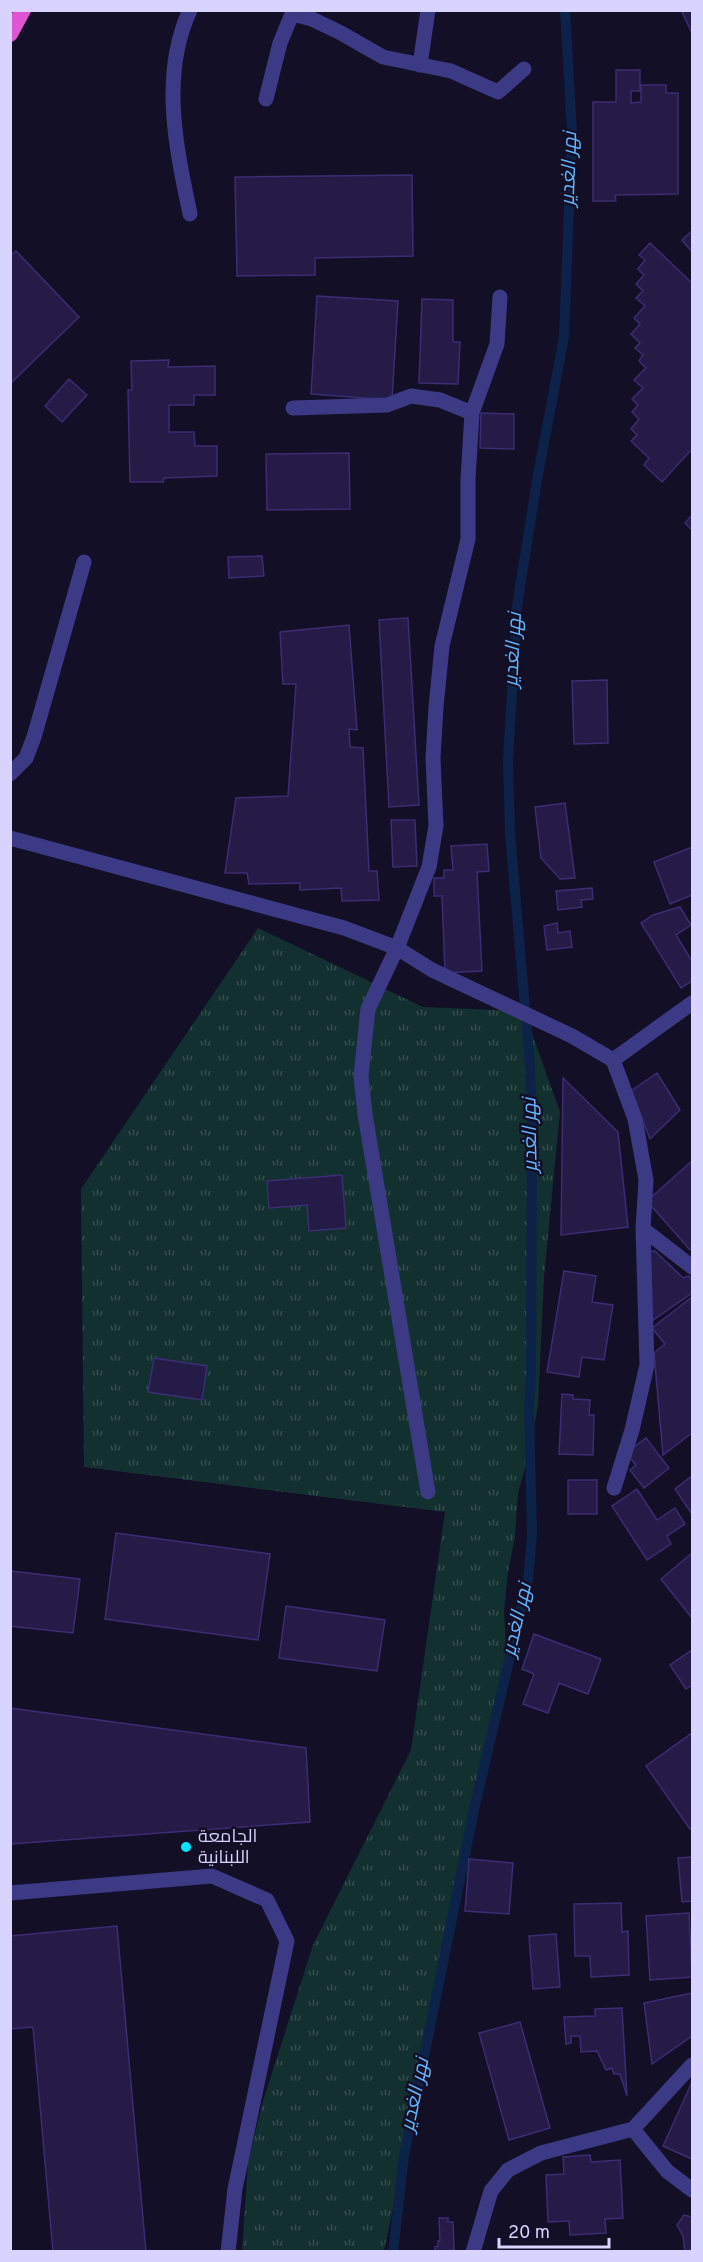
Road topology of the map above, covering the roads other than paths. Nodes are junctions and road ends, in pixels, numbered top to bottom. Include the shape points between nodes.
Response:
1 (23, 10) edge
2 (190, 10) edge
3 (428, 10) edge
4 (10, 34) edge
5 (420, 65) junction
6 (524, 69) dead end
7 (266, 99) dead end
8 (190, 214) dead end
9 (500, 297) dead end
10 (293, 408) dead end
11 (472, 413) junction
12 (84, 562) dead end
13 (10, 774) edge
14 (10, 838) edge
15 (397, 948) junction
16 (693, 1003) edge
17 (613, 1060) junction
18 (643, 1229) junction
19 (693, 1267) edge
20 (614, 1488) dead end
21 (428, 1492) dead end
22 (10, 1893) edge
23 (693, 2065) edge
24 (633, 2130) junction
25 (693, 2190) edge
26 (228, 2252) edge
27 (473, 2252) edge

1 - 4 highway
2 - 8 street via 181,30 172,90 178,156
3 - 5 street
5 - 6 street via 451,71 498,92
5 - 7 street via 383,57 312,19 292,14
9 - 11 street via 497,344
10 - 11 street via 387,405 411,396 440,400
11 - 15 street via 468,539 442,646 436,707 436,826 429,867
12 - 13 street via 34,736 26,758
14 - 15 street via 344,928
15 - 17 street via 432,970 572,1036
15 - 21 street via 368,1009 361,1076
16 - 17 street
17 - 18 street via 634,1119 646,1180
18 - 19 street
18 - 20 street via 647,1365
22 - 26 street via 212,1876 267,1900 287,1941 235,2189
23 - 24 street
24 - 25 street via 667,2171
24 - 27 street via 541,2153 508,2170 491,2191

